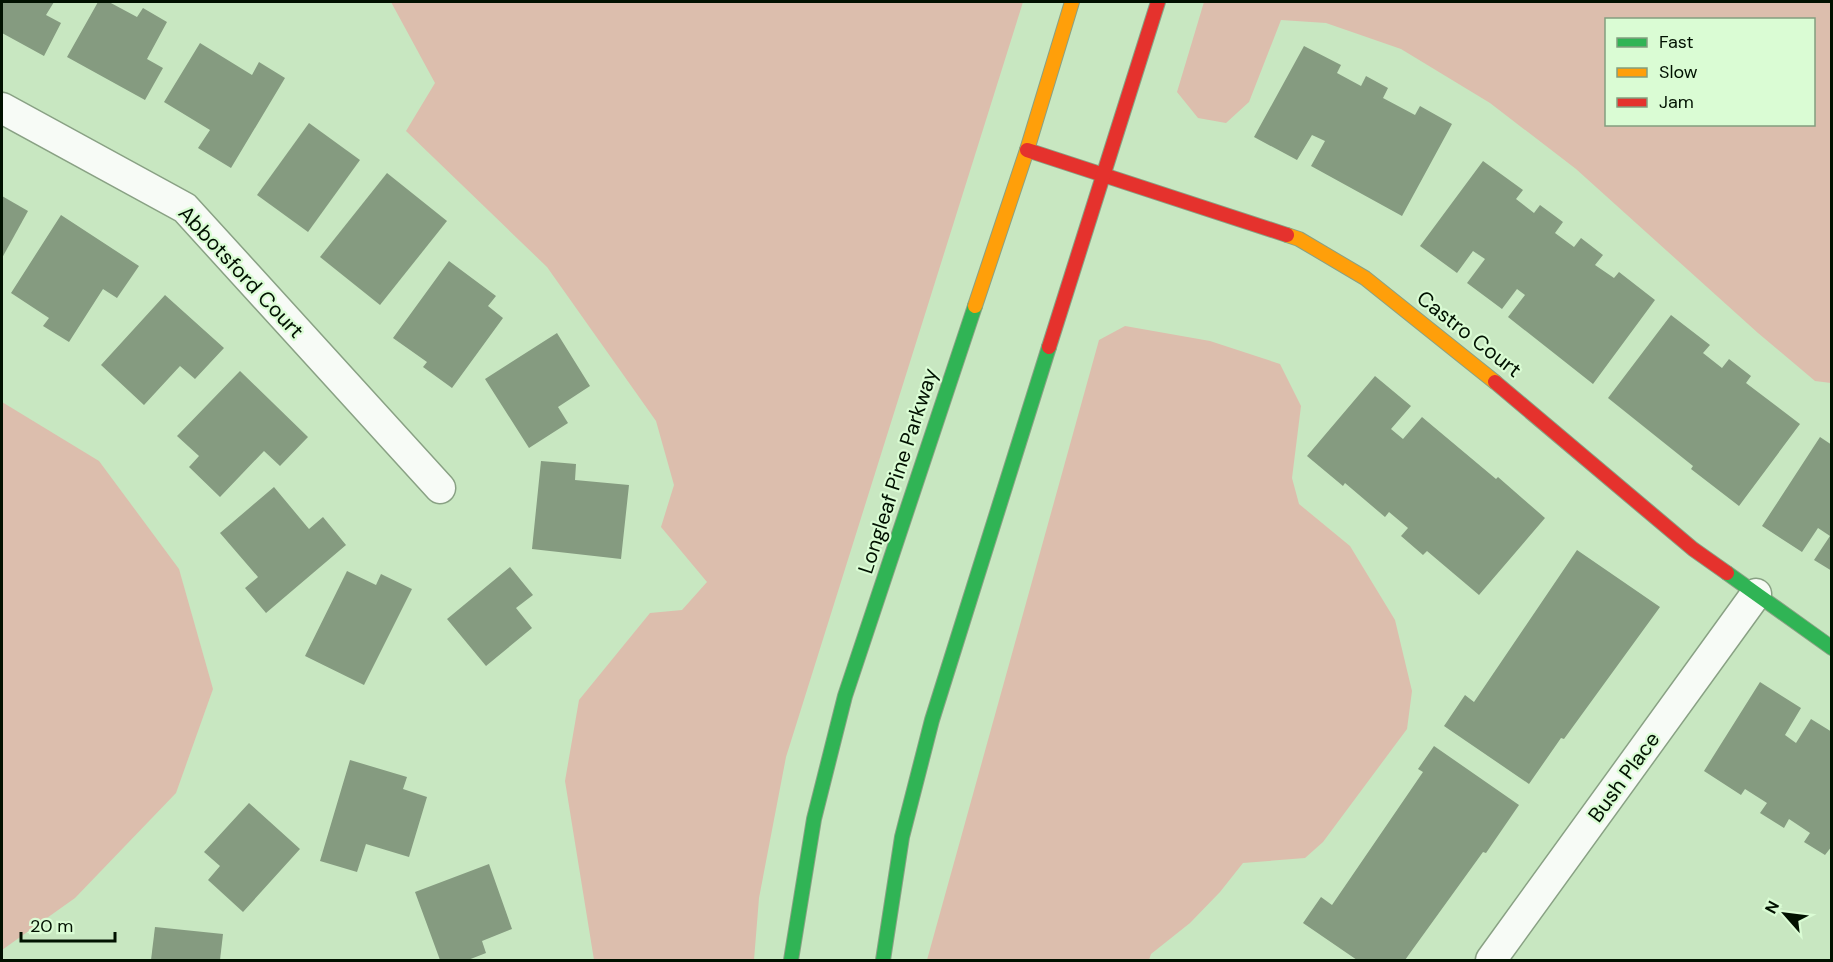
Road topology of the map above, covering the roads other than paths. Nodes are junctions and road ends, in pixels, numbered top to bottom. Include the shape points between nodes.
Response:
1 (1072, 2) edge
2 (1158, 2) edge
3 (2, 108) edge
4 (1027, 150) junction
5 (1105, 174) junction
6 (440, 488) dead end
7 (1756, 594) junction
8 (1832, 648) edge
9 (791, 960) edge
10 (883, 960) edge
11 (1491, 960) edge

1 - 4 main road, Longleaf Pine Parkway
2 - 5 main road
3 - 6 street, Abbotsford Court via 185,208
4 - 5 main road, Castro Court
4 - 9 main road, Longleaf Pine Parkway via 845,696 814,819
5 - 7 main road, Castro Court via 1299,239 1365,278 1506,390 1693,549
5 - 10 main road via 932,720 902,837
7 - 8 main road, Castro Court
7 - 11 street, Bush Place

